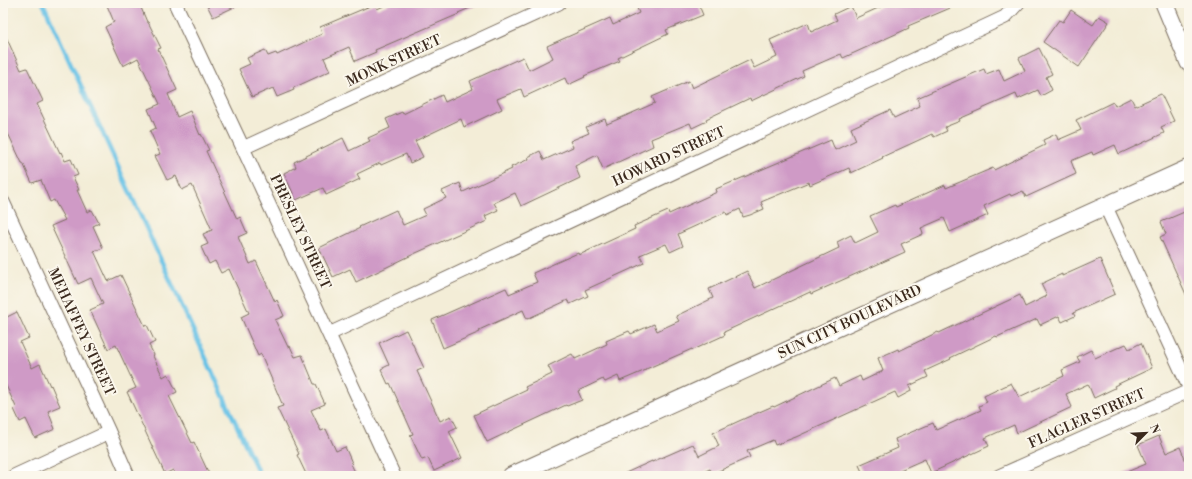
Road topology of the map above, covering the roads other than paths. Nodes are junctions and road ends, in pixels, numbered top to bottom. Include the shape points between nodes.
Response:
1 (175, 3) edge
2 (559, 3) edge
3 (1018, 3) edge
4 (1164, 3) edge
5 (1189, 63) edge
6 (243, 148) junction
7 (1189, 168) edge
8 (3, 202) edge
9 (1105, 205) junction
10 (329, 334) junction
11 (1189, 387) edge
12 (1189, 391) edge
13 (109, 432) junction
14 (14, 476) edge
15 (128, 476) edge
16 (394, 476) edge
17 (512, 476) edge
18 (999, 476) edge

1 - 6 street, PRESLEY STREET
2 - 6 street, MONK STREET
3 - 10 street, HOWARD STREET via 1005,17
4 - 5 street
6 - 10 street, PRESLEY STREET
7 - 9 street, SUN CITY BOULEVARD
8 - 13 street, MEHAFFEY STREET
9 - 11 street
9 - 17 street, SUN CITY BOULEVARD
10 - 16 street, PRESLEY STREET
12 - 18 street, FLAGLER STREET
13 - 14 street
13 - 15 street, MEHAFFEY STREET

